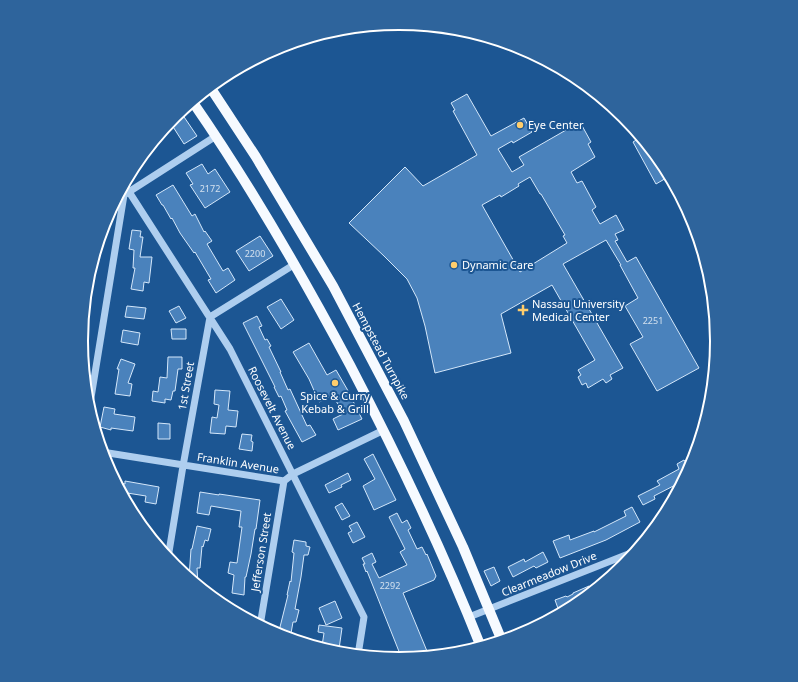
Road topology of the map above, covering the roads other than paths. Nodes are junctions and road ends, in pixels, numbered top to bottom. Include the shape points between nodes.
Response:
1 (213, 92) edge
2 (195, 106) edge
3 (216, 136) junction
4 (129, 192) junction
5 (295, 264) junction
6 (210, 317) junction
7 (92, 390) edge
8 (384, 430) junction
9 (110, 453) edge
10 (183, 466) junction
11 (293, 474) junction
12 (284, 481) junction
13 (169, 551) edge
14 (624, 556) edge
15 (489, 609) junction
16 (469, 617) junction
17 (261, 620) edge
18 (500, 635) edge
19 (479, 641) edge
20 (359, 649) edge

1 - 15 main road, Hempstead Turnpike via 256,157 333,286 404,421 460,540
2 - 3 main road
3 - 4 street
3 - 5 main road
4 - 6 street, Roosevelt Avenue
4 - 7 street via 124,196
5 - 6 street
5 - 8 main road
6 - 10 street, 1st Street
6 - 11 street, Roosevelt Avenue via 230,349
8 - 11 street, Franklin Avenue
8 - 16 main road
9 - 10 street, Franklin Avenue
10 - 12 street, Franklin Avenue
10 - 13 street, 1st Street
11 - 12 street, Franklin Avenue
11 - 20 street, Roosevelt Avenue via 364,617
12 - 17 street, Jefferson Street
14 - 15 street, Clearmeadow Drive
15 - 16 street, Clearmeadow Drive
15 - 18 main road, Hempstead Turnpike
16 - 19 main road

